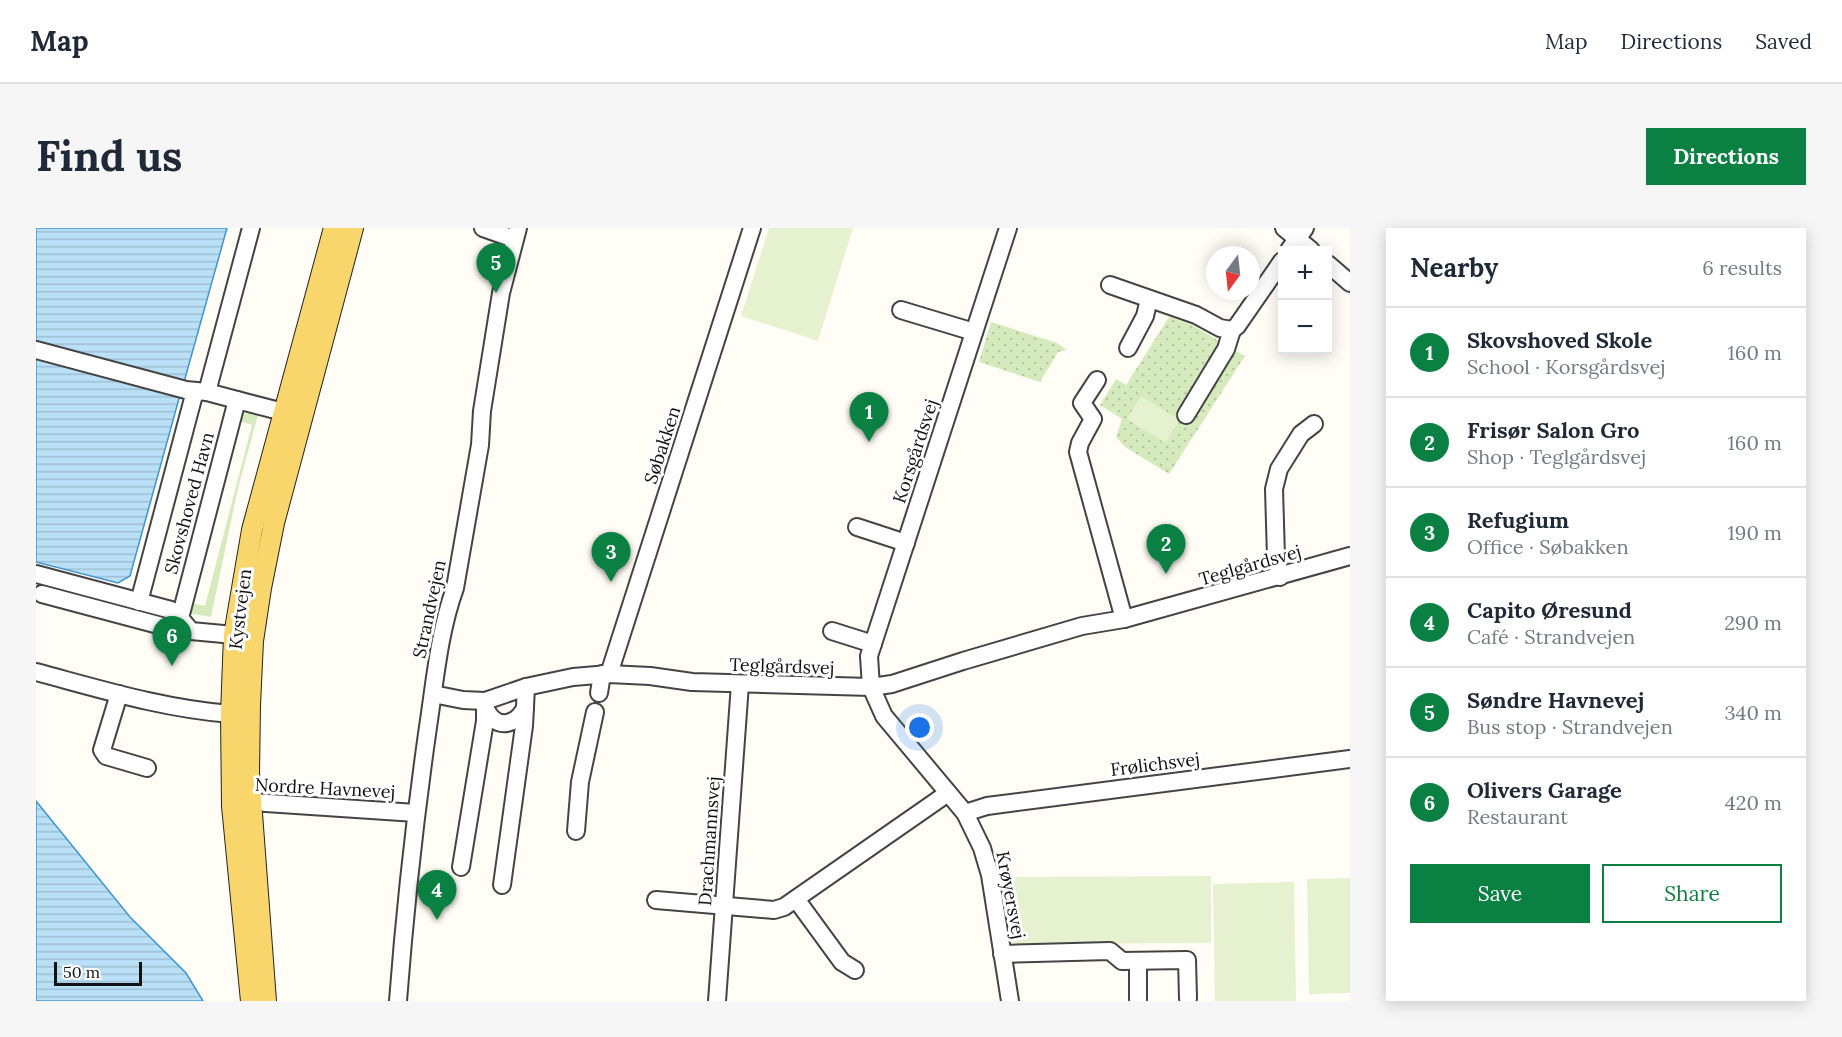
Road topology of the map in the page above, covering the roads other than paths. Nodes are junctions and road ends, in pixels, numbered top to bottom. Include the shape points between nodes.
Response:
1 (251, 228) edge
2 (334, 228) edge
3 (353, 228) edge
4 (483, 228) edge
5 (752, 228) edge
6 (1008, 228) edge
7 (1284, 228) edge
8 (516, 234) edge
9 (1297, 239) edge
10 (1278, 267) edge
11 (1332, 267) edge
12 (1350, 283) edge
13 (1110, 285) dead end
14 (1149, 299) junction
15 (901, 310) dead end
16 (1232, 330) junction
17 (974, 332) junction
18 (1128, 348) dead end
19 (36, 350) edge
20 (1097, 380) dead end
21 (201, 392) junction
22 (237, 400) junction
23 (293, 414) junction
24 (1186, 415) dead end
25 (1314, 424) dead end
26 (857, 527) dead end
27 (906, 543) junction
28 (1350, 556) edge
29 (36, 574) edge
30 (1280, 577) junction
31 (42, 594) dead end
32 (139, 602) junction
33 (180, 618) junction
34 (1125, 619) junction
35 (191, 631) junction
36 (832, 631) dead end
37 (234, 634) junction
38 (873, 644) junction
39 (36, 672) edge
40 (605, 674) junction
41 (740, 684) junction
42 (526, 687) junction
43 (871, 687) junction
44 (599, 693) dead end
45 (119, 694) junction
46 (433, 694) junction
47 (485, 704) junction
48 (525, 708) junction
49 (595, 712) dead end
50 (231, 714) junction
51 (1350, 759) edge
52 (147, 768) dead end
53 (948, 793) junction
54 (252, 802) junction
55 (232, 806) junction
56 (416, 813) junction
57 (965, 813) junction
58 (576, 831) dead end
59 (461, 867) dead end
60 (502, 885) dead end
61 (796, 899) junction
62 (656, 900) dead end
63 (724, 905) junction
64 (1002, 954) junction
65 (1138, 961) junction
66 (855, 970) dead end
67 (1188, 998) dead end
68 (1138, 999) dead end
69 (251, 1001) edge
70 (266, 1001) edge
71 (398, 1001) edge
72 (717, 1001) edge
73 (1010, 1001) edge

1 - 21 street, Skovshoved Havn
2 - 23 main road, Kystvejen
3 - 23 main road, Kystvejen
4 - 8 street
5 - 40 street, Søbakken
6 - 17 street, Korsgårdsvej
7 - 9 street
8 - 46 street, Strandvejen via 499,309 480,445
10 - 16 street
11 - 12 street
13 - 14 street
14 - 16 street
14 - 18 street via 1145,316
15 - 17 street
16 - 24 street via 1226,349
17 - 27 street, Korsgårdsvej
19 - 21 street
20 - 34 street via 1082,403 1093,419 1078,452
21 - 22 street
21 - 32 street, Skovshoved Havn
22 - 23 street
22 - 33 street, Skovshoved Havn
23 - 37 main road, Kystvejen via 252,530
23 - 54 main road, Kystvejen via 253,642 249,705
25 - 30 street via 1301,434 1279,470 1274,489
26 - 27 street
27 - 38 street, Korsgårdsvej
28 - 30 street, Teglgårdsvej
29 - 32 street
30 - 34 street, Teglgårdsvej
31 - 35 street
32 - 33 street via 171,610
33 - 35 street
34 - 43 street, Teglgårdsvej via 1082,626
35 - 37 street
36 - 38 street
37 - 50 main road, Kystvejen
38 - 43 street, Korsgårdsvej via 869,656
39 - 45 street
40 - 41 street, Teglgårdsvej
40 - 42 street, Teglgårdsvej
40 - 44 street, Søbakken
41 - 43 street, Teglgårdsvej
41 - 63 street, Drachmannsvej
42 - 47 street, Teglgårdsvej
42 - 48 street
43 - 53 street, Krøyersvej via 884,716
45 - 50 street via 194,711
45 - 52 street via 102,750 106,756
46 - 47 street, Teglgårdsvej
46 - 56 street, Strandvejen
47 - 48 street via 492,718 507,723
47 - 59 street
48 - 60 street
49 - 58 street via 580,782
50 - 55 main road, Kystvejen
51 - 57 street, Frølichsvej via 987,806
53 - 57 street, Krøyersvej
53 - 61 street
54 - 55 street, Nordre Havnevej
54 - 56 street, Nordre Havnevej
54 - 70 main road, Kystvejen
55 - 69 main road, Kystvejen
56 - 71 street, Strandvejen
57 - 64 street, Krøyersvej via 990,875
61 - 63 street via 774,909
61 - 66 street via 842,962
62 - 63 street
63 - 72 street, Drachmannsvej
64 - 65 street via 1110,951 1122,961
64 - 73 street, Krøyersvej
65 - 67 street via 1187,960
65 - 68 street

